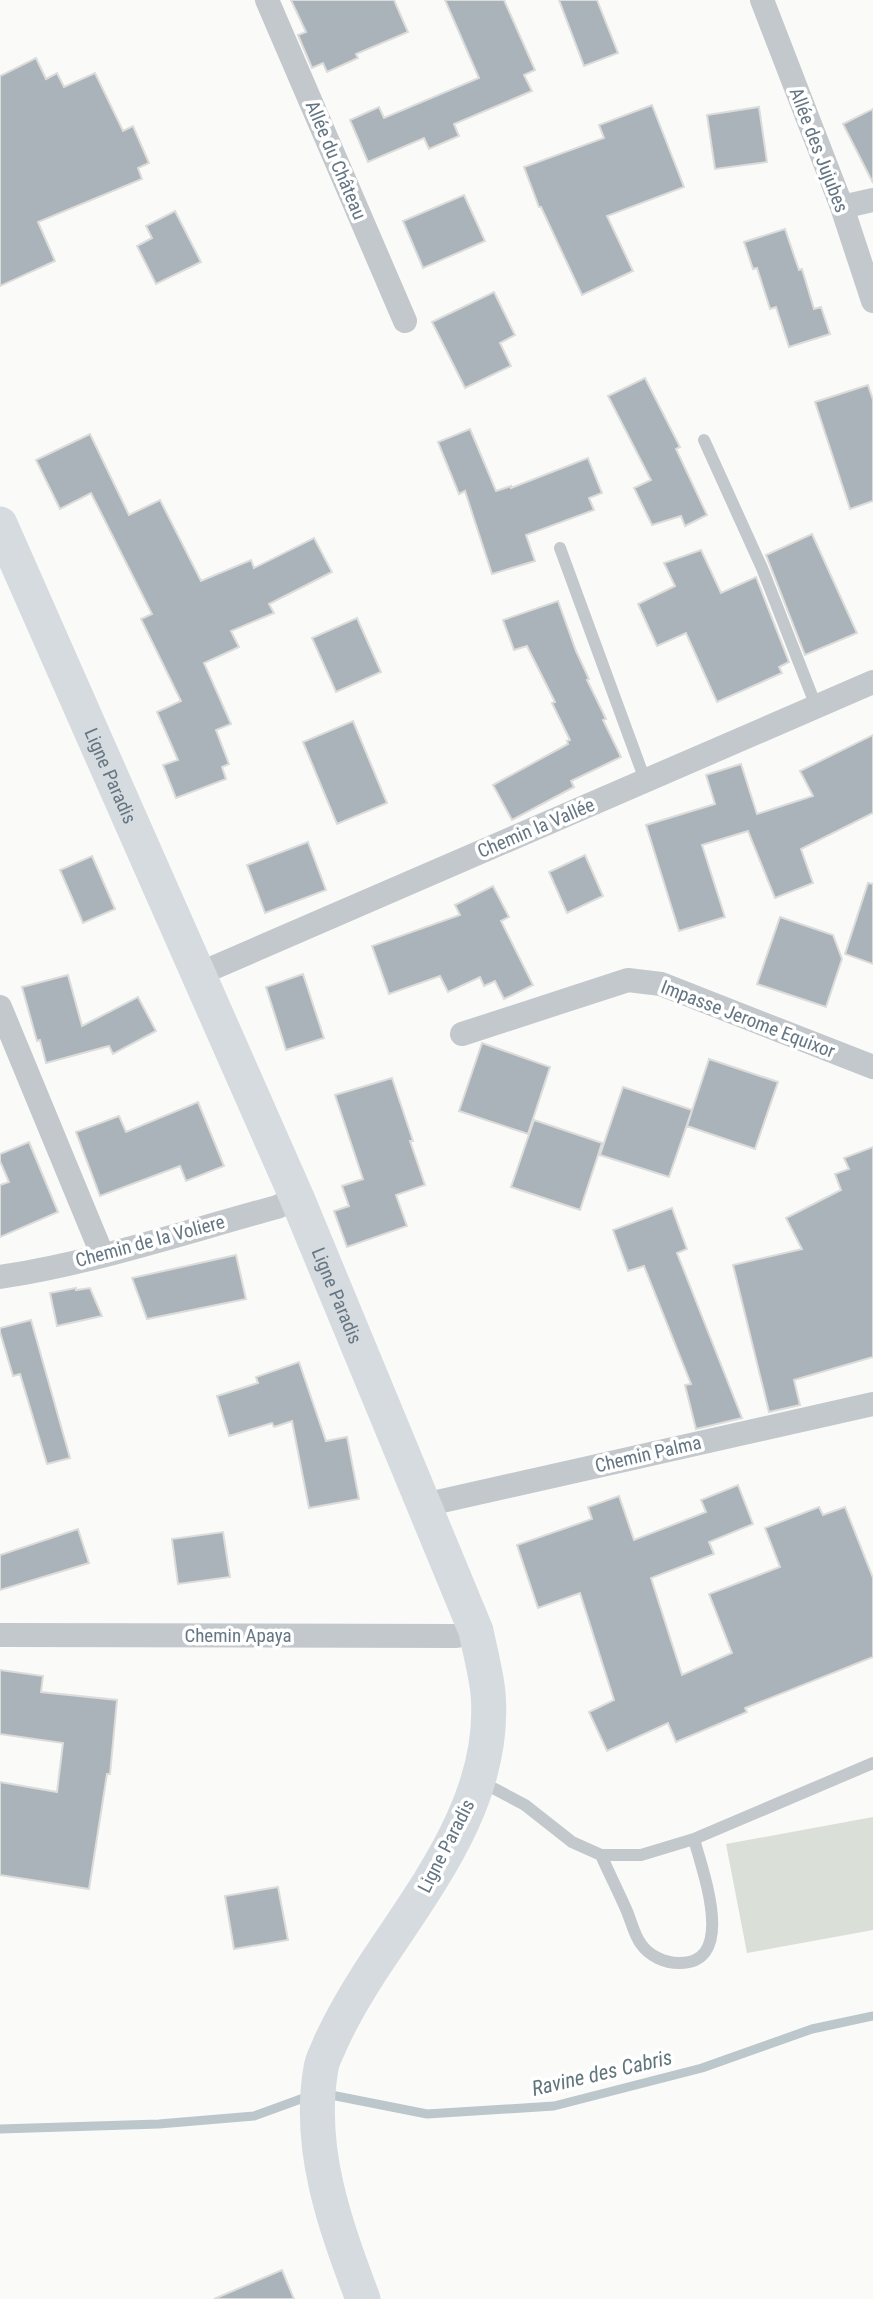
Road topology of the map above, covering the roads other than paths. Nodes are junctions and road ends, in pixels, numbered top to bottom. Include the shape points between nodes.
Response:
1 (267, 0) edge
2 (762, 0) edge
3 (873, 200) edge
4 (842, 207) junction
5 (873, 301) edge
6 (405, 321) dead end
7 (704, 440) dead end
8 (0, 524) edge
9 (560, 548) dead end
10 (873, 681) edge
11 (816, 706) junction
12 (645, 780) junction
13 (199, 974) junction
14 (0, 1007) edge
15 (462, 1034) dead end
16 (873, 1067) edge
17 (298, 1198) junction
18 (102, 1254) junction
19 (0, 1278) edge
20 (873, 1404) edge
21 (424, 1505) junction
22 (476, 1631) junction
23 (0, 1634) edge
24 (873, 1763) edge
25 (477, 1784) junction
26 (694, 1839) junction
27 (601, 1855) junction
28 (363, 2299) edge

1 - 6 street, Allée du Château
2 - 4 street, Allée des Jujubes
3 - 4 street
4 - 5 street, Allée des Jujubes
7 - 11 lane via 762,568
8 - 13 main road, Ligne Paradis
9 - 12 lane
10 - 11 street, Chemin la Vallée
11 - 12 street, Chemin la Vallée
12 - 13 street, Chemin la Vallée
13 - 17 main road, Ligne Paradis
14 - 18 street
15 - 16 street, Impasse Jerome Equixor via 628,980 641,980
17 - 18 street, Chemin de la Voliere via 277,1208
17 - 21 main road, Ligne Paradis
18 - 19 street, Chemin de la Voliere
20 - 21 street, Chemin Palma
21 - 22 main road, Ligne Paradis
22 - 23 street, Chemin Apaya via 457,1636
22 - 25 main road, Ligne Paradis via 488,1693 488,1739
24 - 26 lane
25 - 27 lane via 526,1805 572,1842
25 - 28 main road, Ligne Paradis via 450,1847 344,2010 321,2065 316,2123 325,2183
26 - 27 lane via 641,1855
26 - 27 lane via 712,1910 713,1933 697,1959 679,1963 658,1959 641,1945

